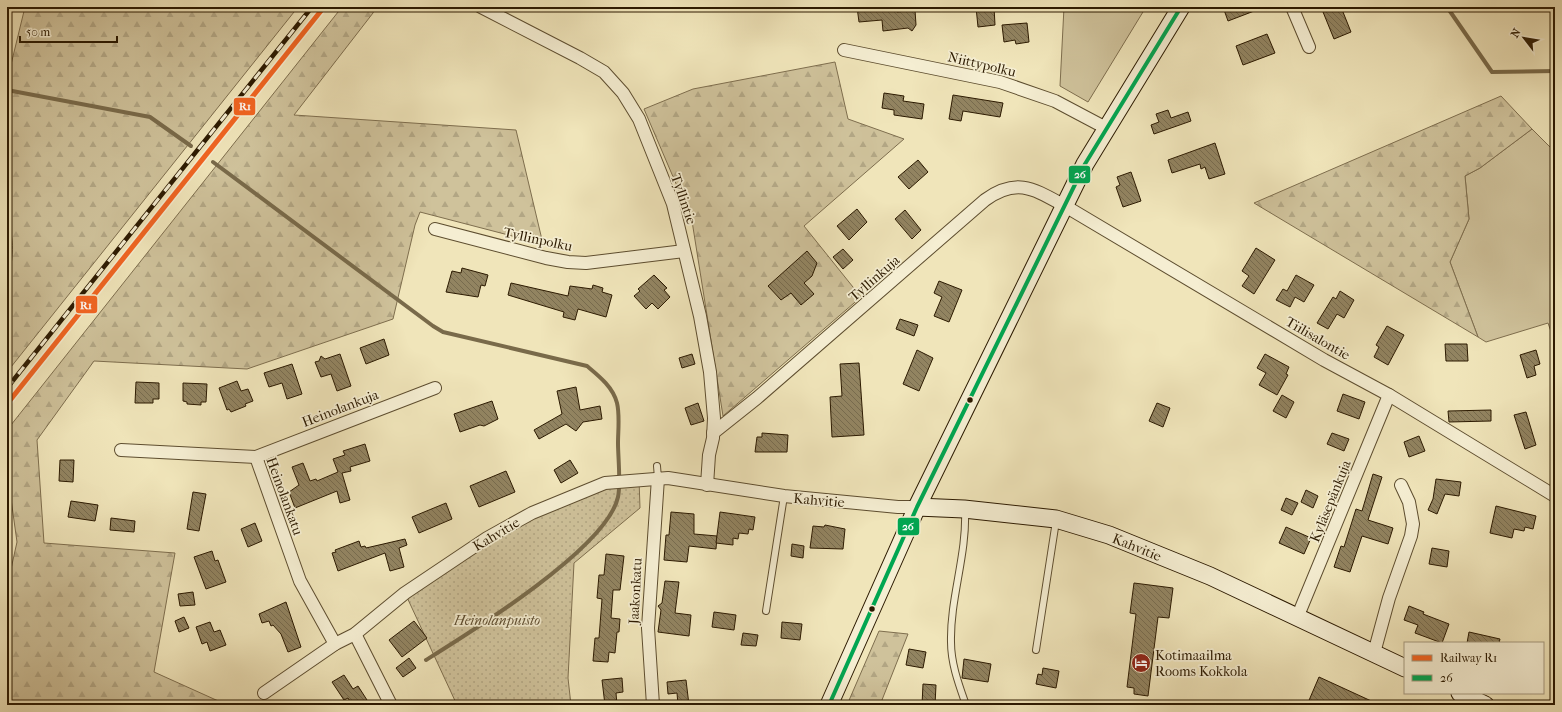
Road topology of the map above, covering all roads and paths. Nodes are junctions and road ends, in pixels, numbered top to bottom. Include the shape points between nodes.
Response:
1 (481, 7) edge
2 (1181, 7) edge
3 (1292, 7) edge
4 (1309, 47) dead end
5 (844, 50) dead end
6 (1106, 128) junction
7 (1066, 206) junction
8 (435, 229) dead end
9 (684, 251) junction
10 (435, 388) dead end
11 (1389, 395) junction
12 (713, 433) junction
13 (121, 450) dead end
14 (256, 456) junction
15 (657, 472) junction
16 (707, 485) junction
17 (1400, 485) dead end
18 (784, 496) junction
19 (1555, 496) edge
20 (917, 507) junction
21 (964, 509) junction
22 (1056, 519) junction
23 (766, 611) dead end
24 (1297, 618) junction
25 (355, 634) junction
26 (334, 644) junction
27 (1036, 650) dead end
28 (1374, 654) junction
29 (1404, 668) edge
30 (264, 693) dead end
31 (1462, 694) edge
32 (391, 705) edge
33 (653, 705) edge
34 (829, 705) edge
35 (966, 705) edge
36 (1485, 705) edge

1 - 9 street, Tyllintie via 604,72 623,93 639,119 673,204
2 - 6 street
3 - 4 street
5 - 6 street, Niittypolku via 1000,82 1055,101
6 - 7 street via 1085,164
7 - 11 street, Tiilisalontie via 1324,360
7 - 12 street, Tyllinkuja via 1021,186 999,190
7 - 20 street
8 - 9 street, Tyllinpolku via 568,262 586,263
9 - 12 street, Tyllintie via 710,372
10 - 14 street, Heinolankuja
11 - 19 street, Tiilisalontie
11 - 24 street, Kyläsepänkuja
12 - 16 street, Tyllintie via 708,455
13 - 14 street, Heinolankatu
14 - 26 street, Heinolankatu via 300,581
15 - 16 street, Kahvitie via 668,478
15 - 25 street, Kahvitie via 630,480 605,483 532,513 487,538 405,593
15 - 33 street, Jaakonkatu via 648,628
16 - 18 street, Kahvitie
17 - 28 street via 1409,502 1413,524
18 - 20 street, Kahvitie
18 - 23 lane
20 - 21 street, Kahvitie
20 - 34 street
21 - 22 street, Kahvitie
21 - 35 lane via 965,524 951,643 954,664
22 - 24 street, Kahvitie via 1109,535 1210,576
22 - 27 lane
24 - 28 street, Kahvitie
25 - 26 street, Kahvitie
25 - 32 street
26 - 30 street, Kahvitie
28 - 29 street, Kahvitie
31 - 36 street

